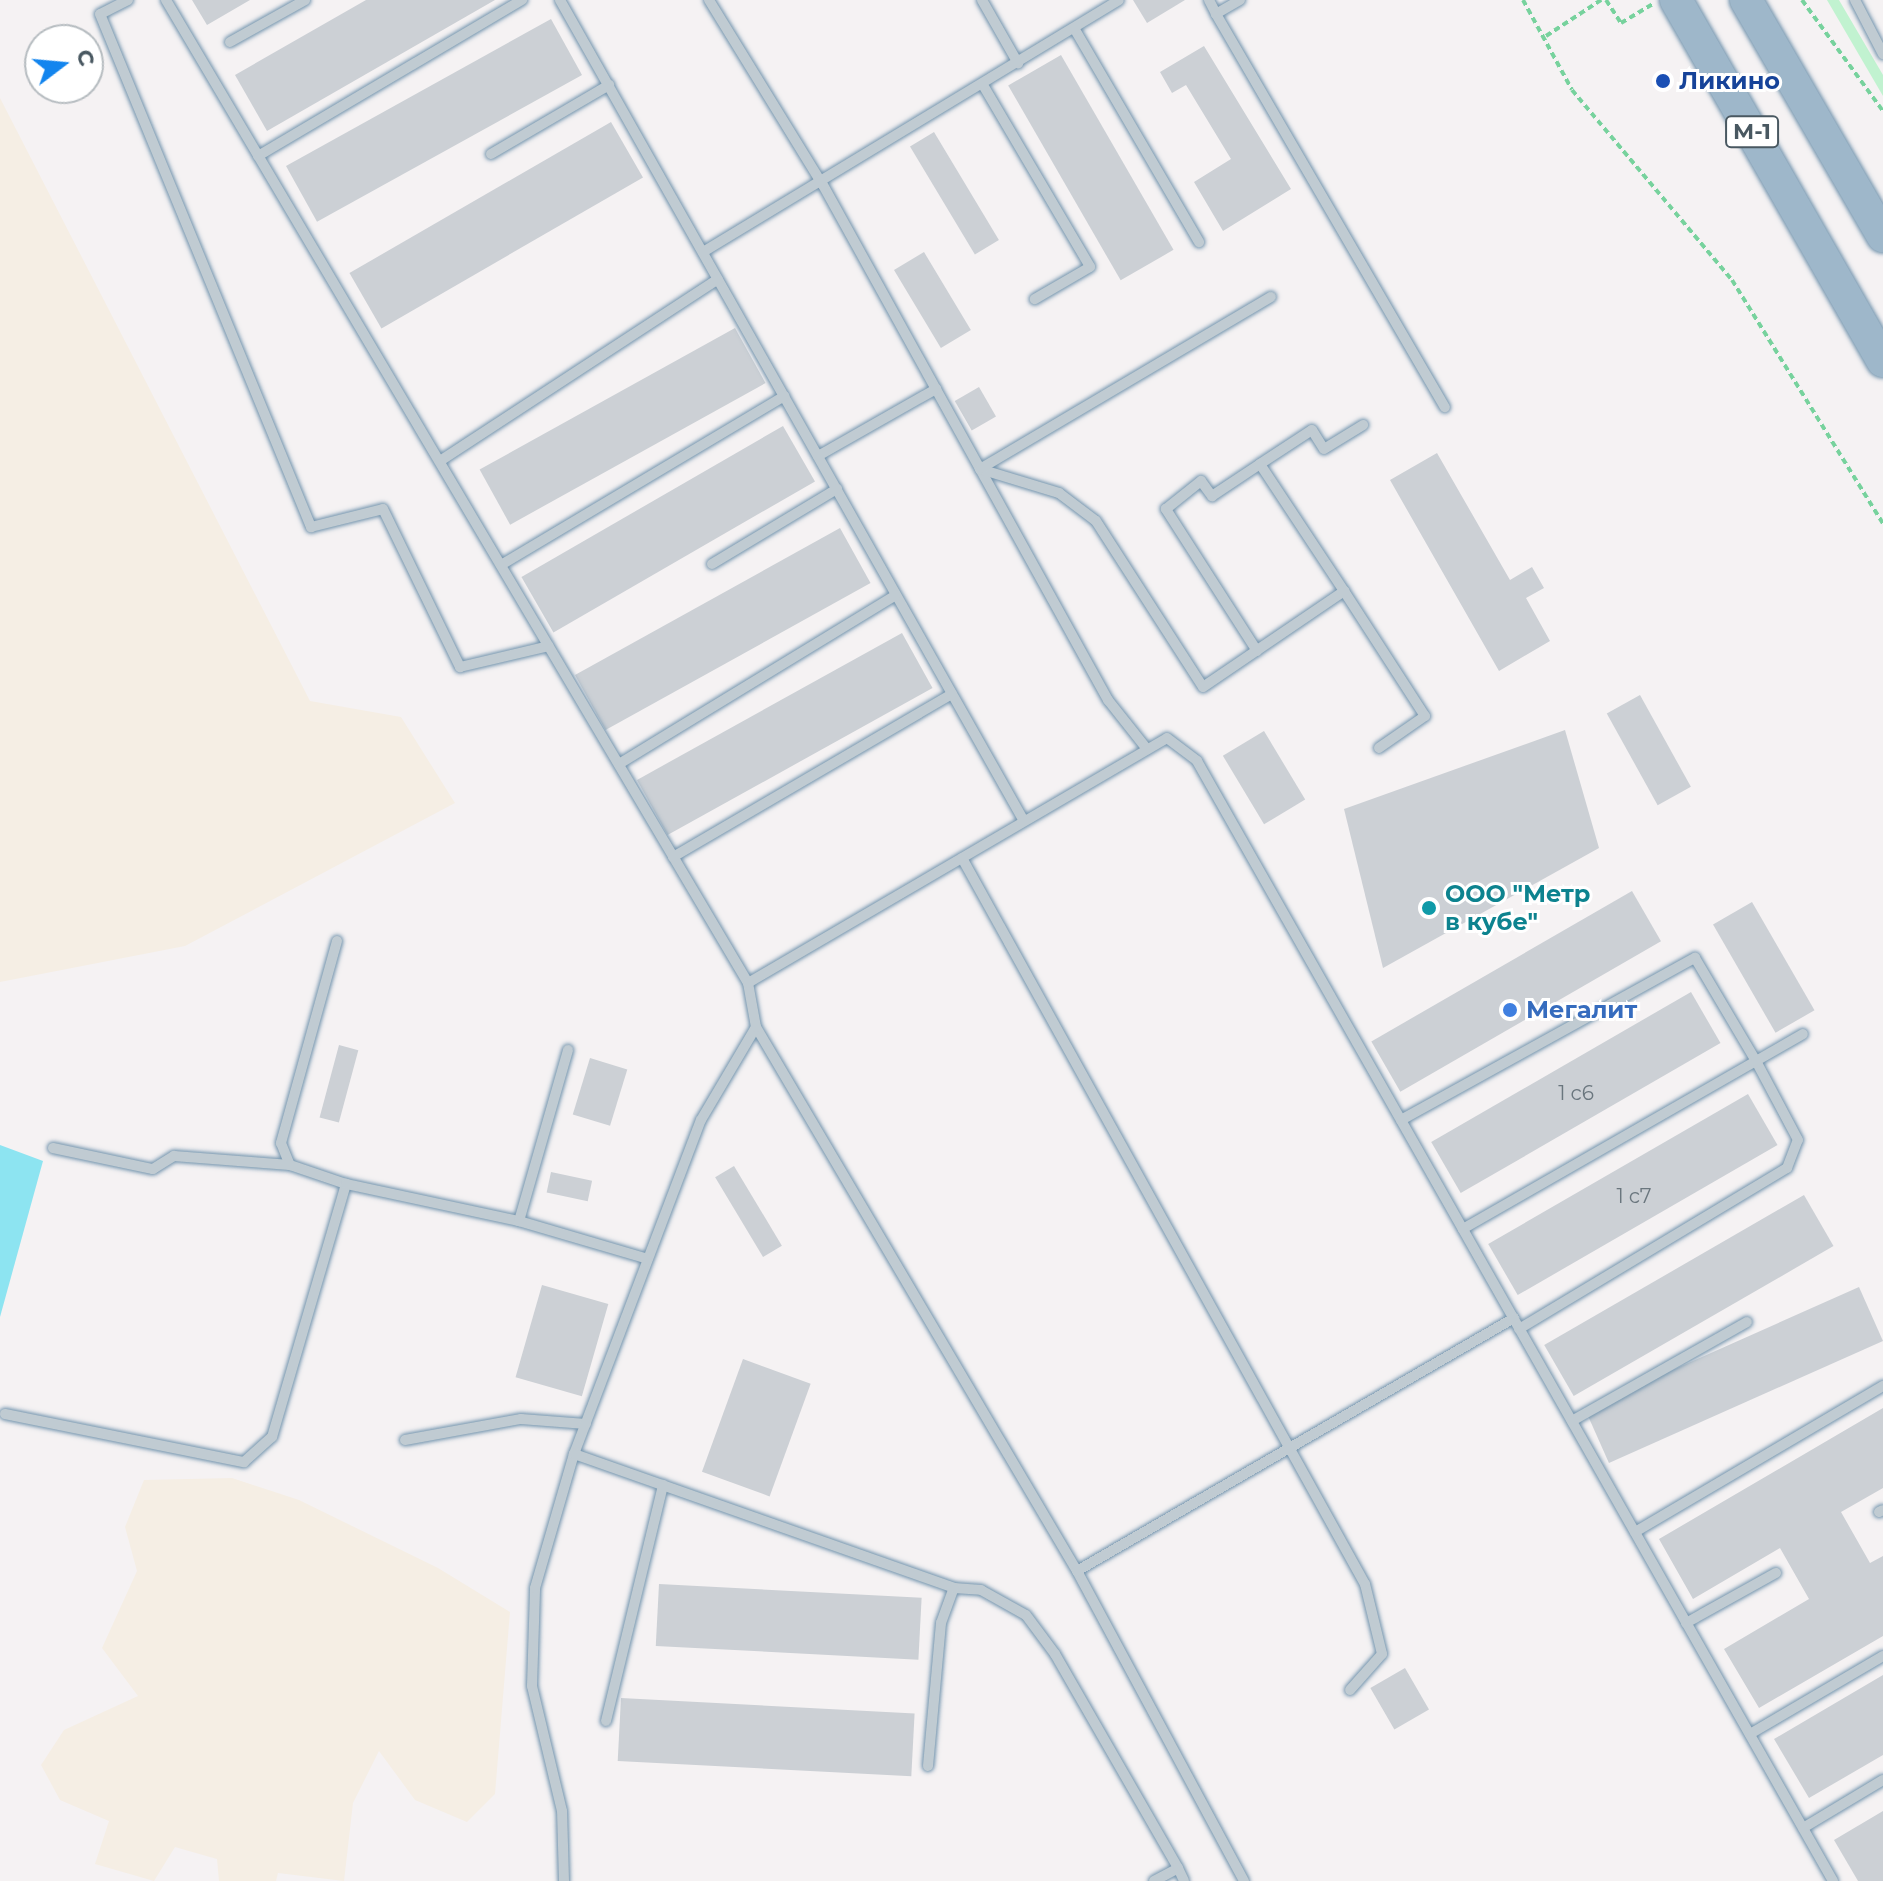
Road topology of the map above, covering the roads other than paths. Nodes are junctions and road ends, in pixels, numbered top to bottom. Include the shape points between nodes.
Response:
1 (128, 0) edge
2 (166, 0) edge
3 (305, 0) edge
4 (522, 0) edge
5 (560, 0) edge
6 (709, 0) edge
7 (982, 0) edge
8 (1119, 0) edge
9 (1209, 0) edge
10 (1240, 0) edge
11 (1676, 0) edge
12 (1746, 0) edge
13 (1855, 0) edge
14 (1216, 14) junction
15 (1074, 28) junction
16 (230, 42) dead end
17 (1883, 54) edge
18 (1018, 63) junction
19 (609, 85) junction
20 (983, 85) junction
21 (491, 154) dead end
22 (258, 156) junction
23 (823, 185) junction
24 (1883, 236) edge
25 (1199, 242) dead end
26 (703, 252) junction
27 (718, 279) junction
28 (1271, 297) dead end
29 (1035, 299) dead end
30 (1883, 361) edge
31 (936, 389) junction
32 (784, 396) junction
33 (1445, 407) dead end
34 (1363, 425) dead end
35 (818, 456) junction
36 (440, 461) junction
37 (1260, 464) junction
38 (980, 469) junction
39 (837, 489) junction
40 (712, 564) dead end
41 (501, 565) junction
42 (1344, 591) junction
43 (896, 595) junction
44 (549, 646) junction
45 (1257, 651) junction
46 (952, 694) junction
47 (1379, 748) dead end
48 (1147, 749) junction
49 (619, 764) junction
50 (1024, 821) junction
51 (673, 857) junction
52 (962, 858) junction
53 (337, 941) dead end
54 (748, 983) junction
55 (756, 1027) junction
56 (1803, 1034) dead end
57 (568, 1050) dead end
58 (1756, 1061) junction
59 (1401, 1120) junction
60 (53, 1148) dead end
61 (290, 1165) junction
62 (346, 1184) junction
63 (519, 1221) junction
64 (1463, 1229) junction
65 (648, 1259) junction
66 (1747, 1322) dead end
67 (1516, 1324) junction
68 (1883, 1386) edge
69 (5, 1414) dead end
70 (1572, 1421) junction
71 (586, 1424) junction
72 (405, 1440) dead end
73 (1290, 1448) junction
74 (574, 1454) junction
75 (663, 1485) junction
76 (1635, 1532) junction
77 (1077, 1571) junction
78 (1776, 1573) dead end
79 (954, 1588) junction
80 (1686, 1623) junction
81 (1883, 1656) edge
82 (1350, 1690) dead end
83 (606, 1721) dead end
84 (1750, 1734) junction
85 (928, 1766) dead end
86 (1883, 1780) edge
87 (1803, 1828) junction
88 (1178, 1868) junction
89 (564, 1881) edge
90 (1154, 1881) edge
91 (1184, 1881) edge
92 (1244, 1881) edge
93 (1833, 1881) edge

1 - 44 lane via 100,14 311,527 383,509 460,667
2 - 22 lane
3 - 16 lane
4 - 22 lane
5 - 19 lane
6 - 23 lane
7 - 18 lane
8 - 15 lane
9 - 14 lane
10 - 14 lane
11 - 30 highway, М-1
12 - 24 highway, М-1
13 - 17 lane
14 - 33 lane
15 - 18 lane
15 - 25 lane
18 - 20 lane
19 - 21 lane
19 - 26 lane
20 - 23 lane
20 - 29 lane via 1090,267
22 - 36 lane
23 - 26 lane
23 - 31 lane
26 - 27 lane
27 - 32 lane
27 - 36 lane
28 - 38 lane
31 - 35 lane
31 - 38 lane
32 - 35 lane
32 - 41 lane
34 - 37 lane via 1324,449 1312,430
35 - 39 lane
36 - 41 lane
37 - 42 lane
37 - 45 lane via 1212,496 1201,481 1166,509
38 - 45 lane via 1059,493 1096,521 1203,687
38 - 48 lane via 1108,700
39 - 40 lane
39 - 43 lane
41 - 44 lane
42 - 45 lane
42 - 47 lane via 1425,716
43 - 46 lane
43 - 49 lane
44 - 49 lane
46 - 50 lane
46 - 51 lane
48 - 50 lane
48 - 59 lane via 1167,738 1197,761
49 - 51 lane
50 - 52 lane
51 - 54 lane
52 - 54 lane
52 - 73 lane
53 - 61 lane via 281,1143
54 - 55 lane
55 - 65 lane via 701,1120
55 - 77 lane
56 - 58 lane
57 - 63 lane
58 - 59 lane via 1695,958
58 - 64 lane
58 - 67 lane via 1798,1140 1787,1168
59 - 64 lane
60 - 61 lane via 153,1169 174,1156
61 - 62 lane
62 - 63 lane
62 - 69 lane via 272,1437 244,1462
63 - 65 lane
64 - 67 lane
65 - 71 lane
66 - 70 lane
67 - 70 lane
67 - 73 lane
68 - 76 lane
70 - 76 lane
71 - 72 lane via 521,1419
71 - 74 lane
73 - 77 lane
73 - 82 lane via 1365,1584 1382,1654
74 - 75 lane
74 - 89 lane via 535,1588 532,1686 562,1811
75 - 79 lane
75 - 83 lane
76 - 80 lane
77 - 92 lane
78 - 80 lane
79 - 85 lane via 941,1623
79 - 88 lane via 981,1590 1026,1615
80 - 84 lane
81 - 84 lane
84 - 87 lane
86 - 87 lane
87 - 93 lane
88 - 90 lane
88 - 91 lane

